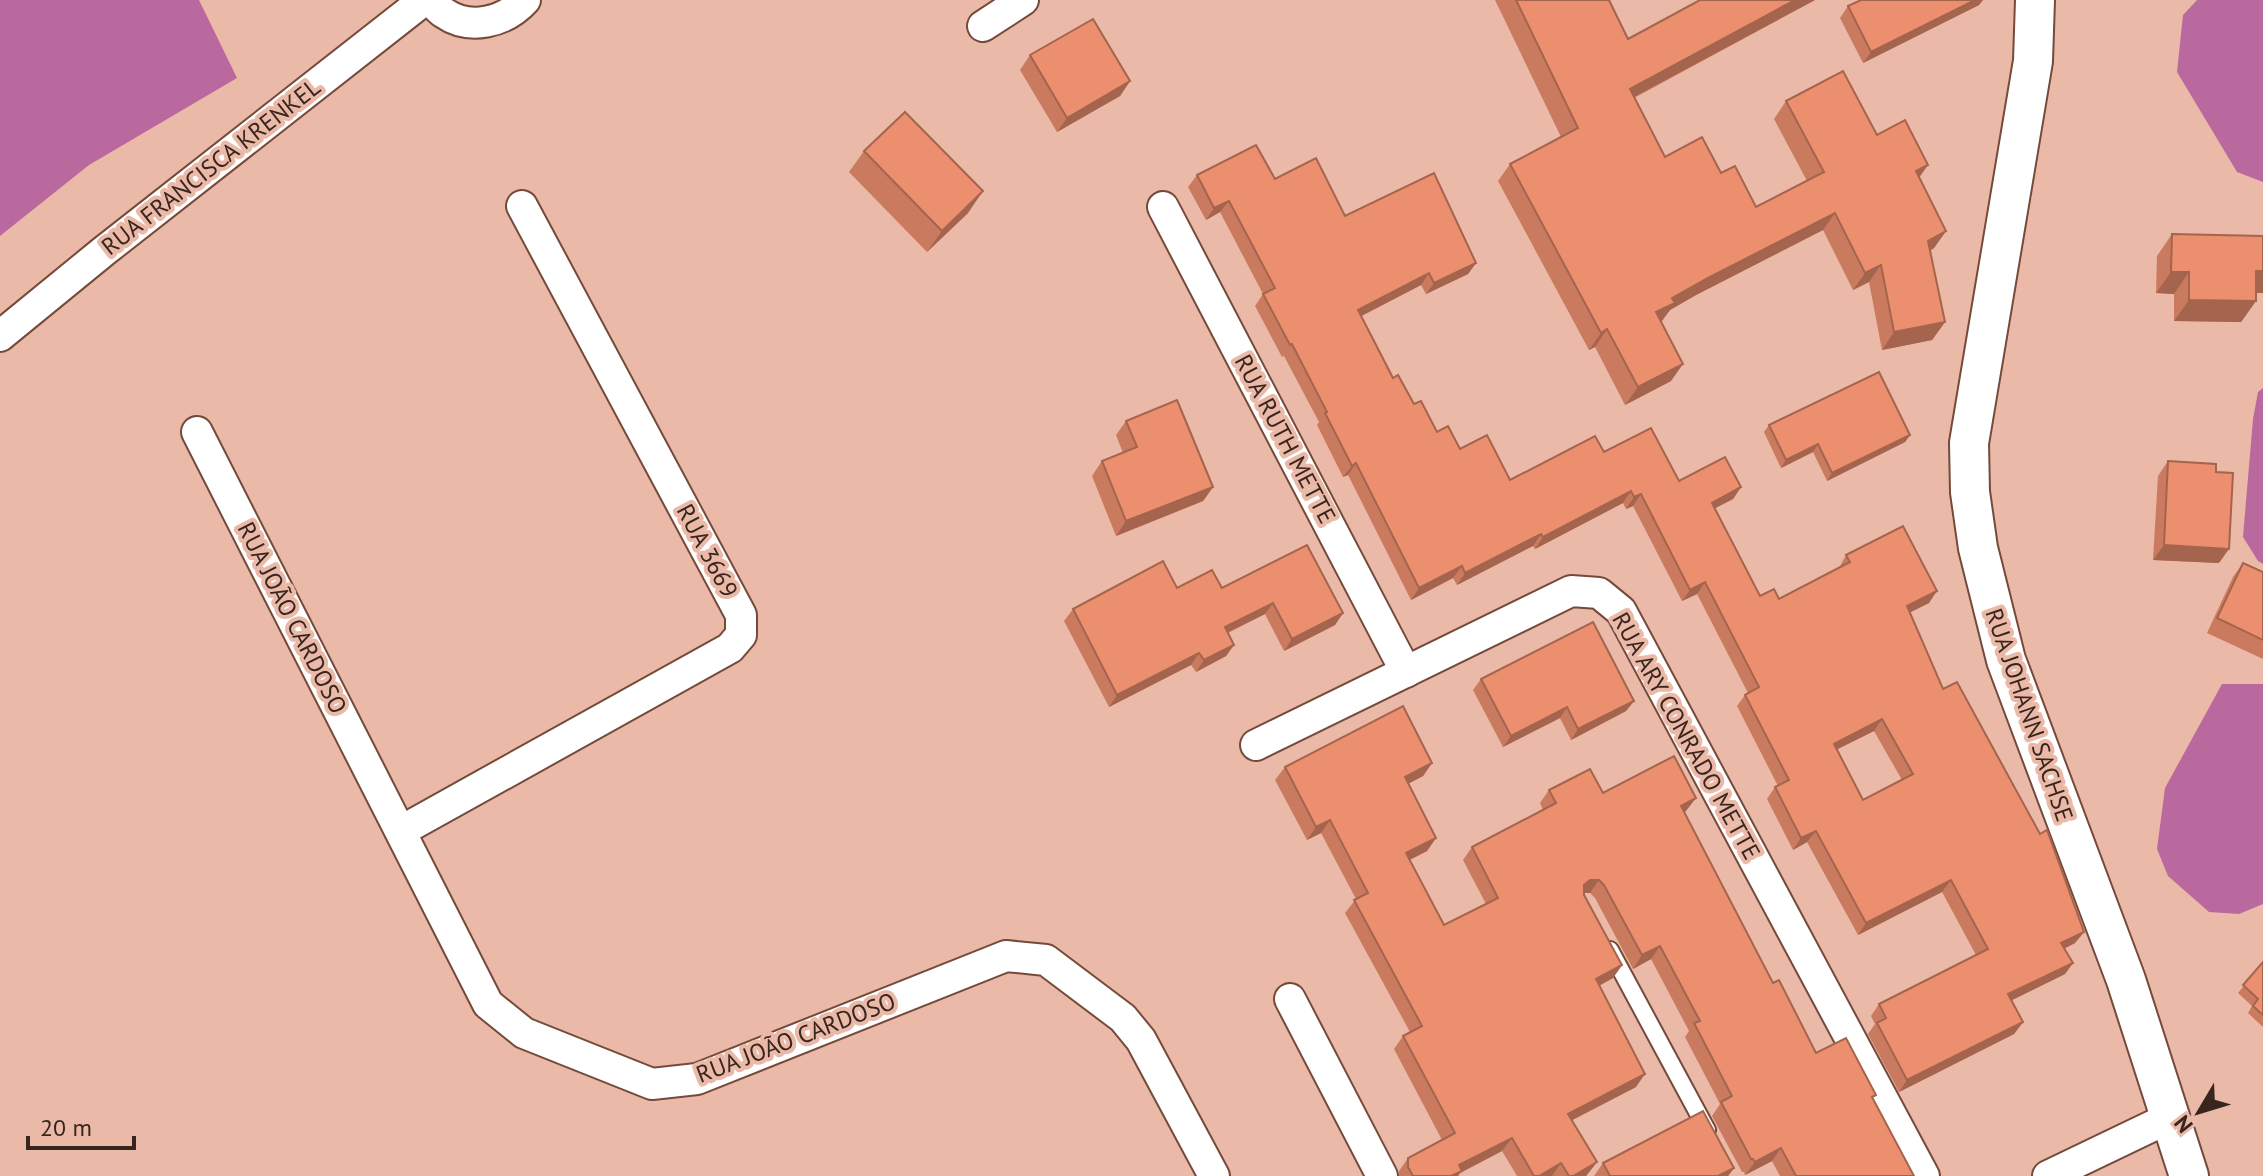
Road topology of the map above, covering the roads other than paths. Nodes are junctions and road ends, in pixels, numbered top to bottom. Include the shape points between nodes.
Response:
1 (424, 0) edge
2 (430, 0) edge
3 (525, 0) edge
4 (1023, 0) edge
5 (2035, 0) edge
6 (983, 26) dead end
7 (522, 206) dead end
8 (1163, 207) dead end
9 (0, 336) edge
10 (197, 432) dead end
11 (1406, 672) junction
12 (1256, 745) dead end
13 (401, 831) junction
14 (1599, 930) edge
15 (1290, 999) dead end
16 (2171, 1117) junction
17 (1717, 1149) edge
18 (1214, 1176) edge
19 (1382, 1176) edge
20 (1924, 1176) edge
21 (2048, 1176) edge
22 (2189, 1176) edge

1 - 9 street, RUA FRANCISCA KRENKEL
2 - 3 street via 445,14 468,22 493,21
4 - 6 street
5 - 16 street, RUA JOHANN SACHSE via 2033,61 1969,443 1970,492 2006,660 2126,980
7 - 13 street, RUA 3669 via 741,615 741,635 730,648
8 - 11 street, RUA RUTH METTE
10 - 13 street, RUA JOÃO CARDOSO
11 - 12 street, RUA ARY CONRADO METTE
11 - 20 street, RUA ARY CONRADO METTE via 1571,591 1599,593 1621,611
13 - 18 street, RUA JOÃO CARDOSO via 488,1004 524,1033 652,1084 697,1079 1006,956 1046,960 1123,1018 1141,1040
14 - 17 lane
15 - 19 street
16 - 21 street
16 - 22 street, RUA JOHANN SACHSE

